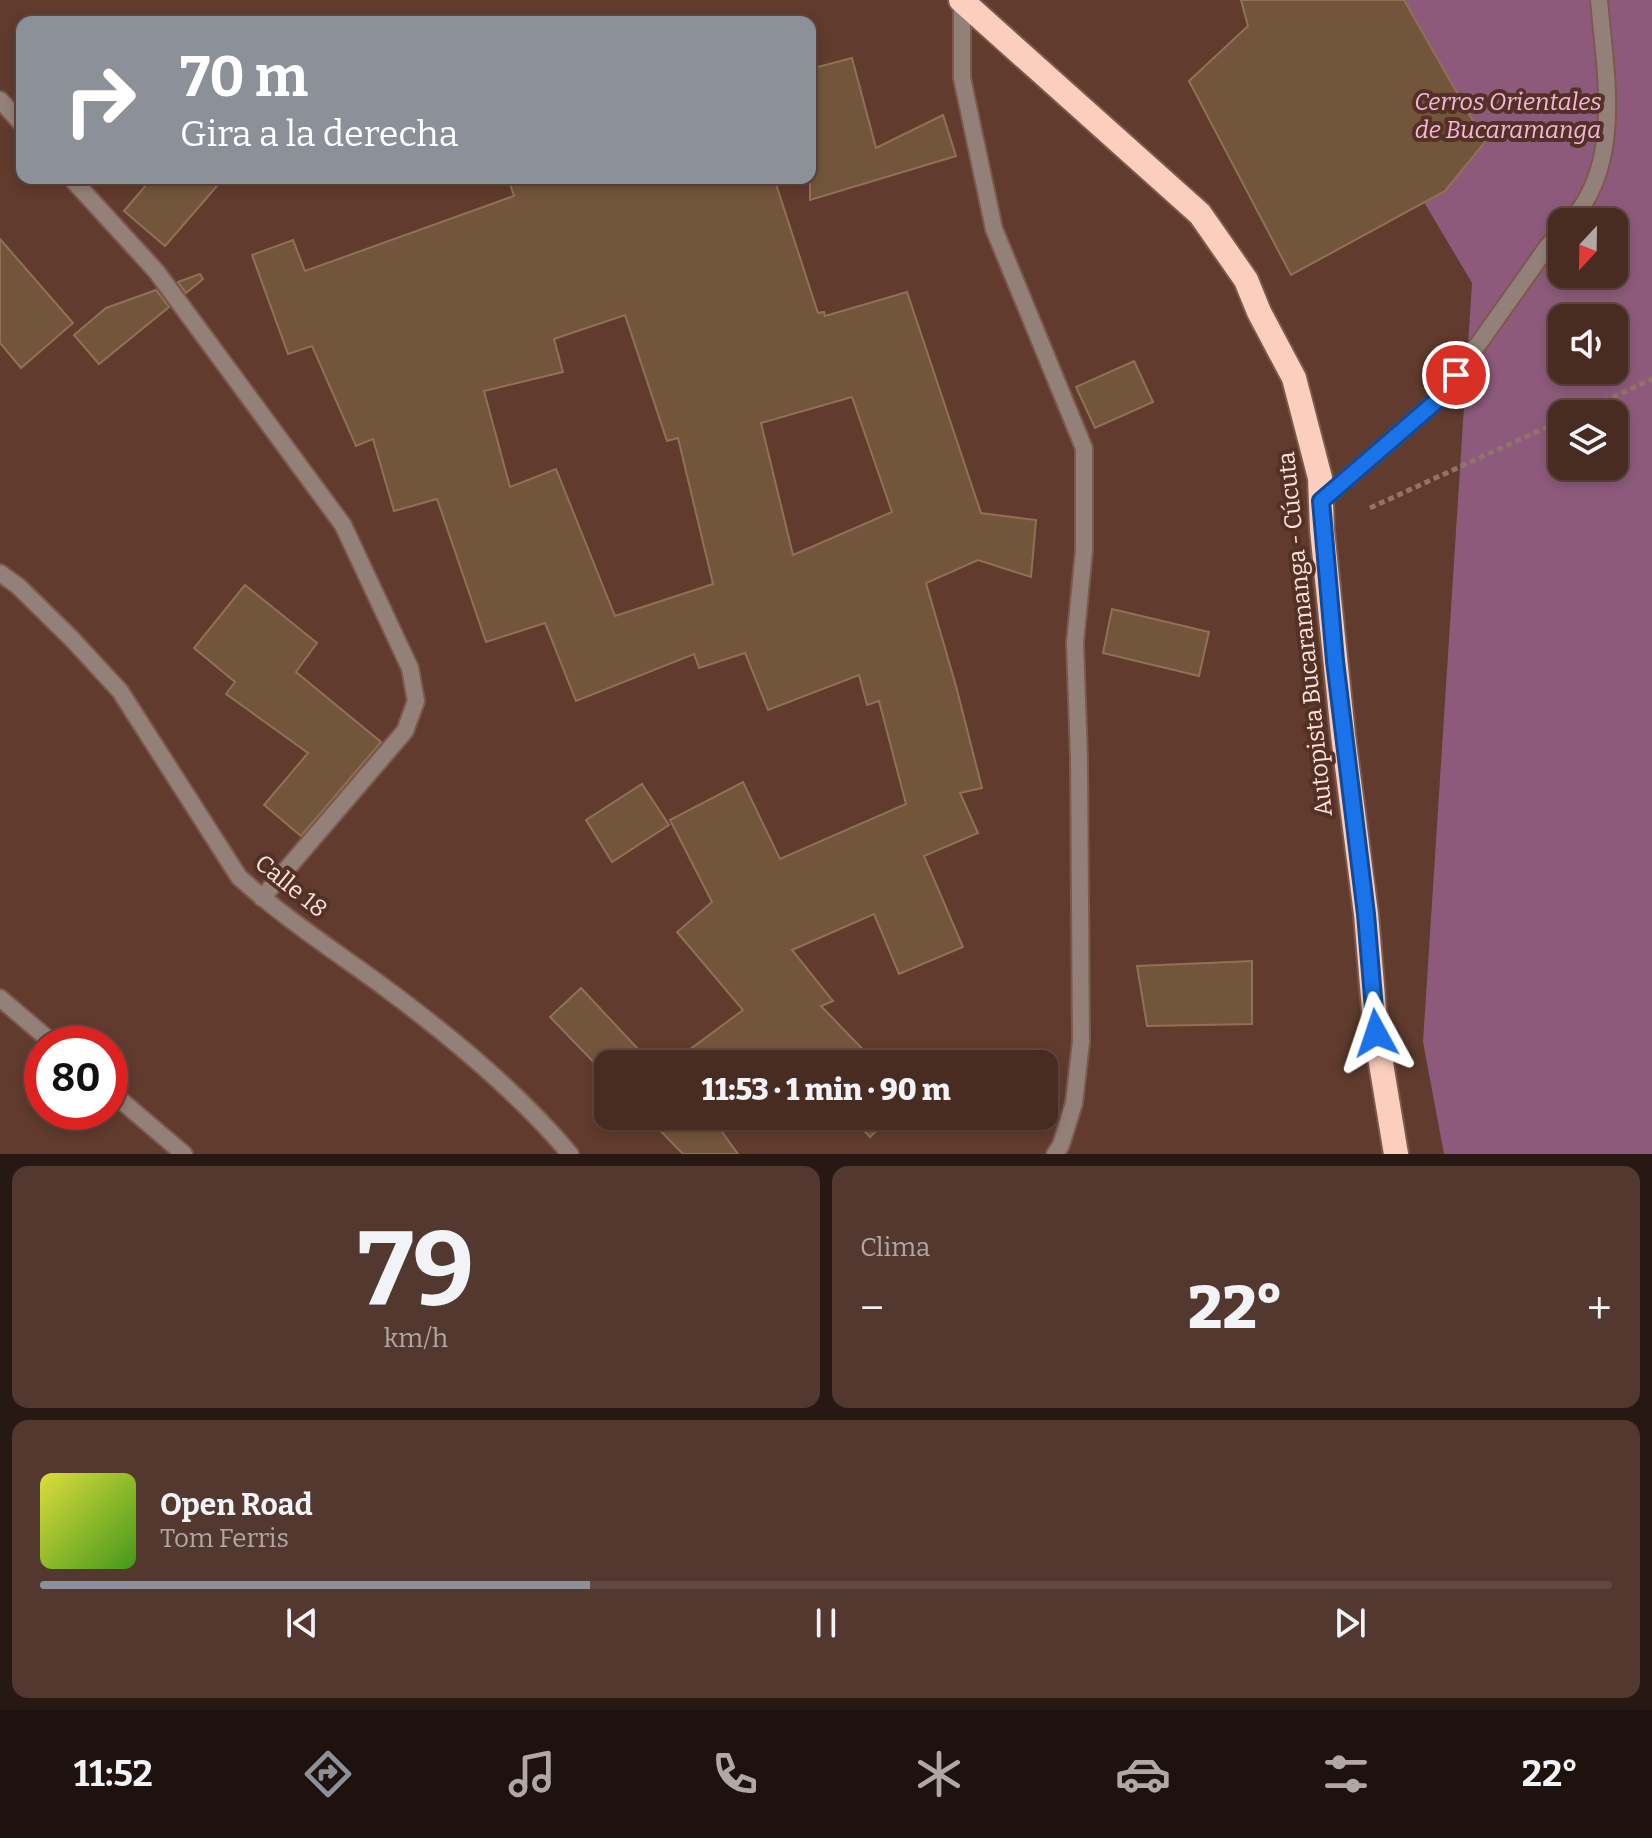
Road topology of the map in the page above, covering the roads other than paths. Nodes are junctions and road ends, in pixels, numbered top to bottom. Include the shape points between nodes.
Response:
1 (962, 0) edge
2 (1599, 0) edge
3 (0, 100) edge
4 (16, 117) edge
5 (76, 184) edge
6 (1583, 208) edge
7 (1548, 248) edge
8 (1321, 501) junction
9 (0, 573) edge
10 (262, 898) junction
11 (0, 998) edge
12 (33, 1026) edge
13 (128, 1106) edge
14 (184, 1154) edge
15 (570, 1154) edge
16 (1055, 1154) edge
17 (1396, 1154) edge

1 - 8 highway, Autopista Bucaramanga - Cúcuta via 1200,214 1246,280 1294,378
1 - 16 street via 962,78 994,229 1084,448 1084,550 1075,643 1081,1042 1074,1103
2 - 6 street via 1608,113 1602,165
3 - 4 street
5 - 10 street via 156,271 343,525 410,668 416,701 405,731
7 - 8 street via 1440,398
8 - 17 highway, Autopista Bucaramanga - Cúcuta via 1376,1033
9 - 10 street, Calle 18 via 120,691 239,877
10 - 15 street, Calle 18 via 486,1070
11 - 12 street
13 - 14 street

